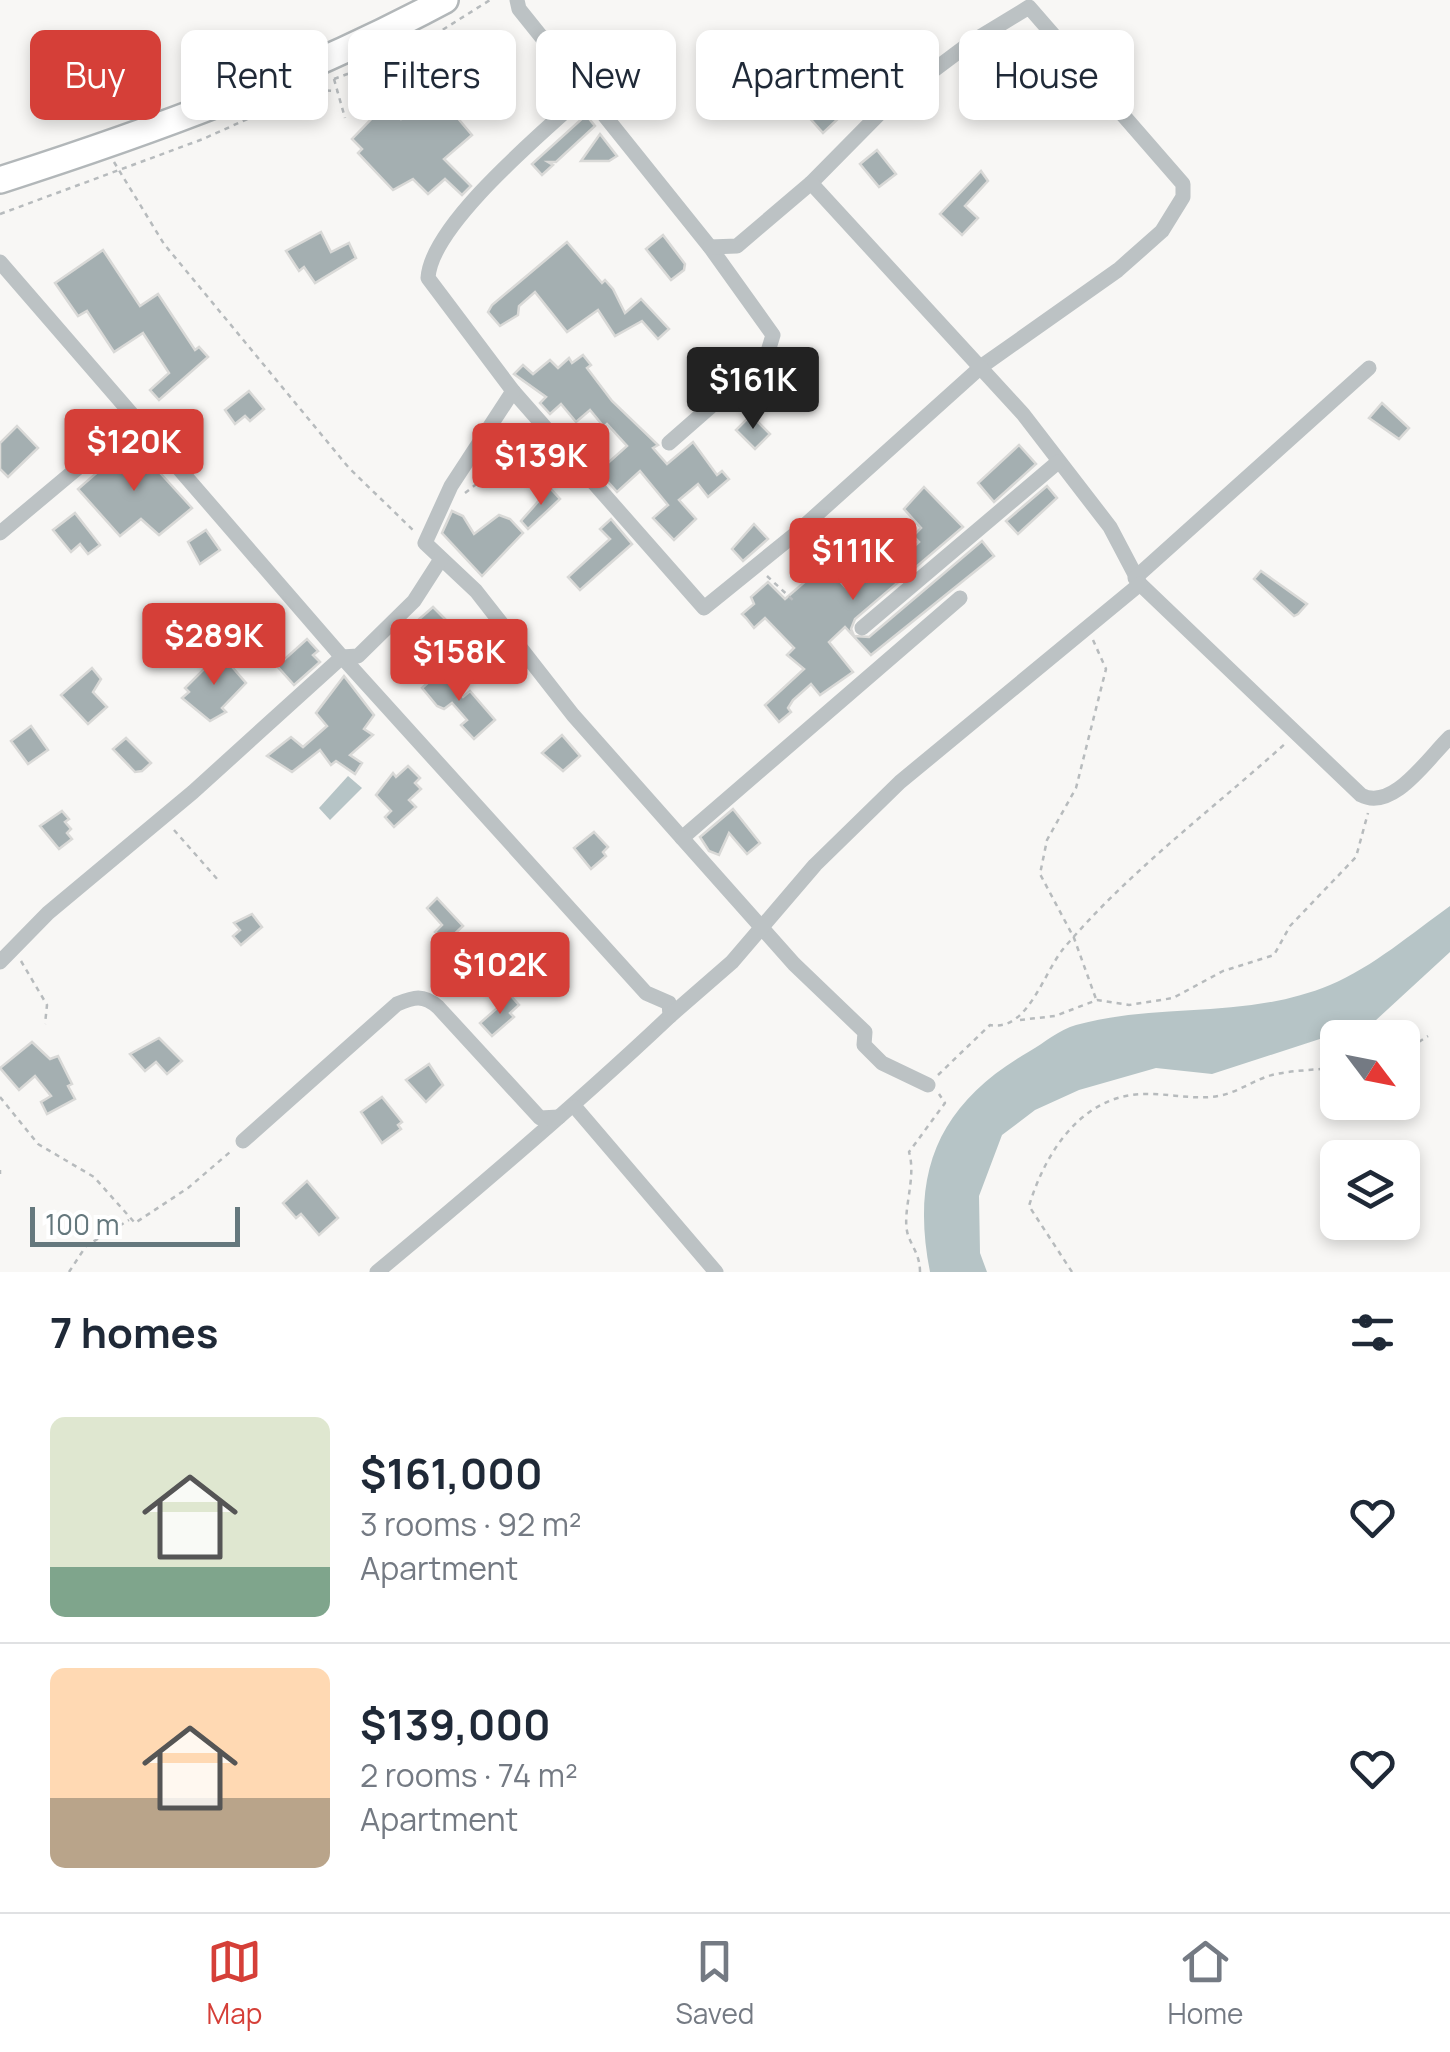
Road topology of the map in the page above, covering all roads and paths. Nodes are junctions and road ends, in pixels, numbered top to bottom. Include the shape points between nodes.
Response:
1 (444, 0) edge
2 (490, 0) edge
3 (517, 0) edge
4 (1029, 3) edge
5 (536, 30) edge
6 (328, 56) edge
7 (328, 74) edge
8 (334, 79) junction
9 (338, 91) junction
10 (345, 118) dead end
11 (181, 120) edge
12 (558, 120) edge
13 (609, 120) edge
14 (103, 147) junction
15 (120, 170) junction
16 (0, 180) edge
17 (811, 183) junction
18 (0, 214) edge
19 (710, 247) junction
20 (0, 262) edge
21 (982, 366) junction
22 (1369, 368) dead end
23 (514, 392) junction
24 (135, 420) junction
25 (548, 427) junction
26 (669, 443) dead end
27 (1058, 462) junction
28 (461, 496) dead end
29 (807, 522) junction
30 (0, 533) edge
31 (425, 543) junction
32 (441, 559) junction
33 (756, 564) junction
34 (1138, 581) junction
35 (906, 590) junction
36 (960, 598) dead end
37 (796, 602) dead end
38 (862, 628) dead end
39 (1089, 630) junction
40 (342, 657) junction
41 (1296, 734) junction
42 (1450, 737) edge
43 (1373, 801) junction
44 (164, 817) junction
45 (682, 838) junction
46 (218, 880) dead end
47 (762, 926) junction
48 (1074, 938) junction
49 (14, 952) junction
50 (0, 962) edge
51 (1096, 1000) junction
52 (670, 1016) junction
53 (1018, 1020) junction
54 (46, 1024) dead end
55 (1428, 1036) dead end
56 (1420, 1041) edge
57 (1320, 1069) edge
58 (928, 1085) junction
59 (0, 1096) edge
60 (575, 1107) junction
61 (559, 1117) junction
62 (242, 1141) joint
63 (129, 1220) junction
64 (69, 1272) edge
65 (376, 1272) edge
66 (716, 1272) edge
67 (920, 1272) edge
68 (1072, 1272) edge

1 - 6 highway
2 - 8 path via 409,51
3 - 5 street
4 - 17 street via 890,103
4 - 21 street via 1174,170 1184,184 1183,197 1162,231 1118,270
7 - 8 path
8 - 9 path
9 - 10 path
9 - 15 path via 312,90
11 - 14 highway
12 - 23 street via 488,186 428,266 434,288
13 - 19 street
14 - 15 path
14 - 16 highway
15 - 18 path
15 - 31 path via 188,274 349,468
17 - 19 street via 737,246
17 - 21 street
19 - 26 street via 774,341 766,358
20 - 24 street
21 - 27 street
21 - 29 street
22 - 34 street
23 - 25 street
23 - 31 street via 450,486
24 - 30 street
24 - 40 street
25 - 28 path
25 - 33 street via 704,608
27 - 34 street via 1110,527
27 - 35 street
29 - 33 street
29 - 35 path via 864,566 884,561
31 - 32 street
32 - 40 street via 414,602 358,656
32 - 45 street
33 - 37 path
34 - 39 street
34 - 41 street
35 - 38 street
36 - 45 street
39 - 47 street via 900,782
39 - 48 path via 1106,669 1076,788 1046,840 1040,874
40 - 44 street
40 - 52 street via 646,992 669,1003
41 - 43 street
41 - 48 path
42 - 43 street via 1389,798
43 - 51 path via 1356,857 1290,926 1274,955 1173,998 1129,1005
44 - 46 path
44 - 49 street via 48,913
45 - 47 street
47 - 52 street via 701,993
47 - 58 street via 866,1032 864,1045 882,1064
48 - 51 path
48 - 53 path
49 - 50 street
49 - 54 path via 47,1005
51 - 53 path via 1055,1016
52 - 60 street via 614,1062
53 - 58 path via 990,1025
55 - 56 path
57 - 68 path via 1274,1074 1223,1096 1144,1093 1104,1100 1041,1166 1029,1206
58 - 67 path via 946,1103 909,1152 908,1238 919,1254
59 - 63 path via 38,1144 94,1178
60 - 61 street
60 - 66 street
61 - 62 street via 540,1118 438,1007 414,997 396,1004
61 - 65 street
62 - 63 path via 158,1210 135,1224
63 - 64 path via 86,1246

